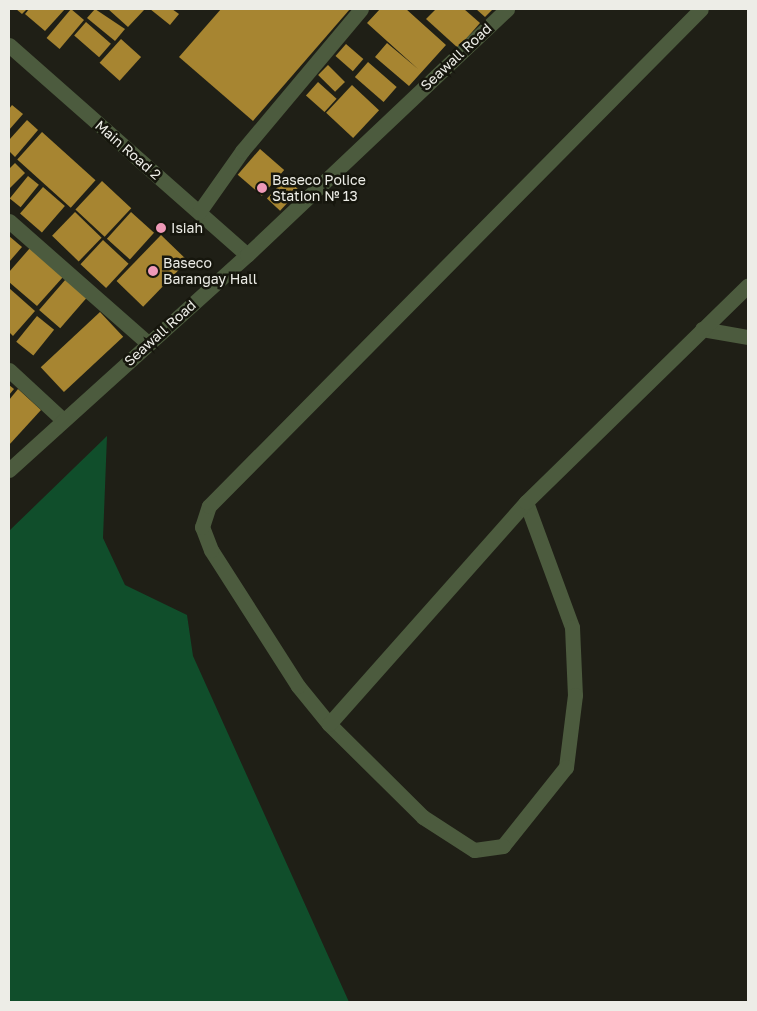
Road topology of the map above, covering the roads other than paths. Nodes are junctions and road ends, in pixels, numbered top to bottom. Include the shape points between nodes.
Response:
1 (361, 9) edge
2 (507, 9) edge
3 (701, 9) edge
4 (9, 45) edge
5 (199, 212) junction
6 (9, 221) edge
7 (247, 255) junction
8 (748, 285) edge
9 (702, 329) junction
10 (748, 336) edge
11 (149, 344) junction
12 (9, 370) edge
13 (63, 420) junction
14 (9, 470) edge
15 (526, 502) junction
16 (329, 724) junction

1 - 5 street via 242,151
2 - 7 street, Seawall Road
3 - 16 street via 209,506 202,527 211,550 298,686
4 - 5 street, Main Road 2
5 - 7 street, Main Road 2
6 - 11 street
7 - 11 street, Seawall Road
8 - 9 street
9 - 10 street
9 - 15 street
11 - 13 street, Seawall Road
12 - 13 street
13 - 14 street, Seawall Road
15 - 16 street
15 - 16 street via 572,627 575,695 566,767 502,846 474,850 423,817

